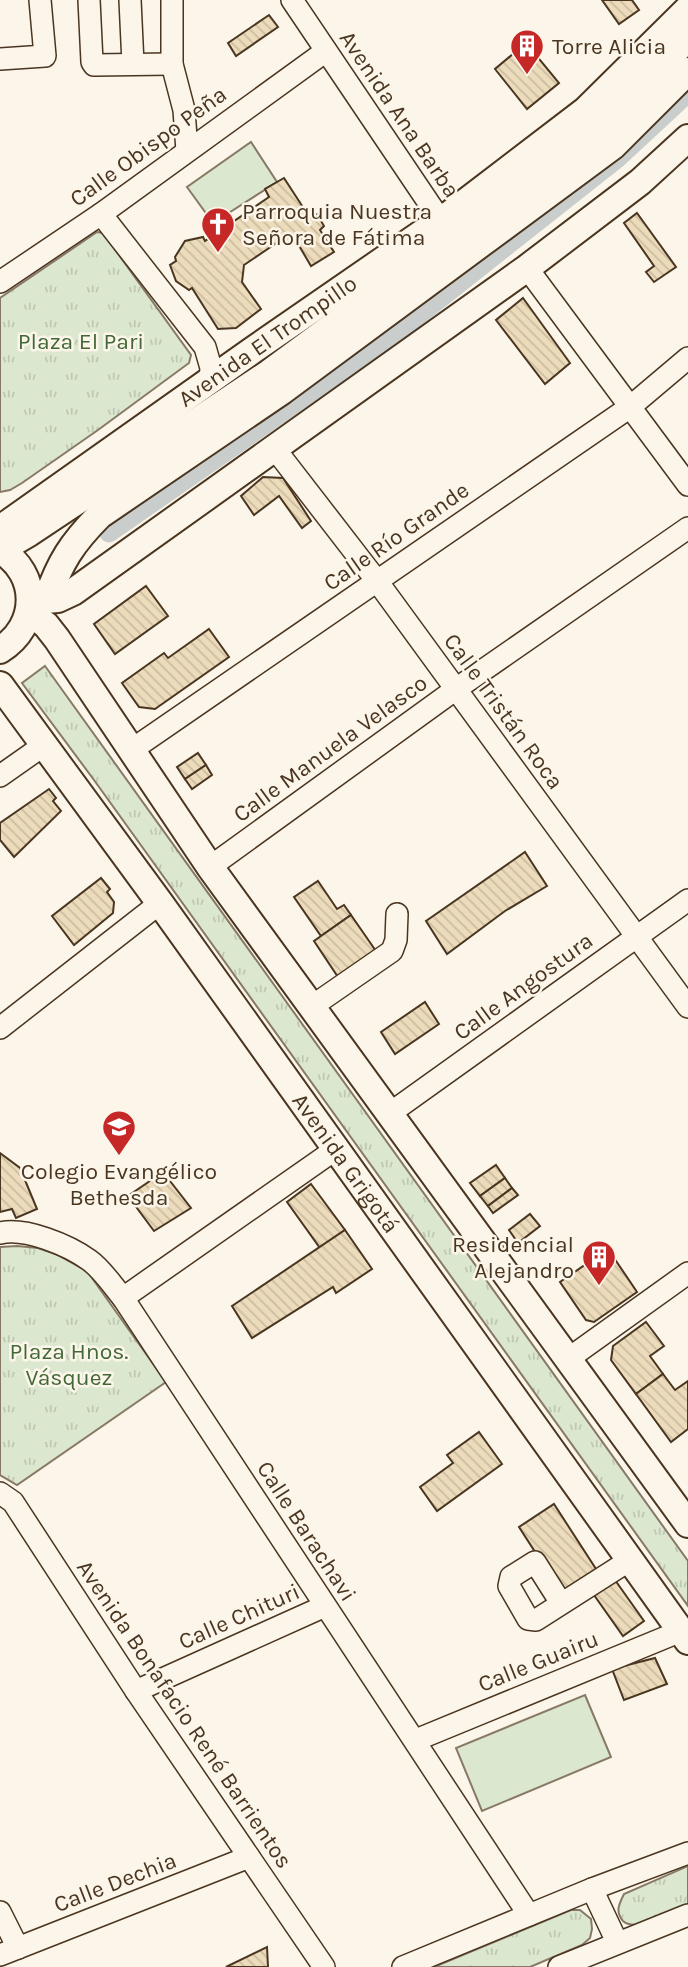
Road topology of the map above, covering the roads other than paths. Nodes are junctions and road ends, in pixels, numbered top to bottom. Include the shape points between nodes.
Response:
1 (40, 0) edge
2 (89, 0) edge
3 (130, 0) edge
4 (172, 0) edge
5 (292, 0) edge
6 (688, 9) edge
7 (688, 36) edge
8 (326, 51) junction
9 (0, 59) edge
10 (133, 64) junction
11 (172, 64) junction
12 (632, 67) junction
13 (688, 71) edge
14 (688, 138) edge
15 (187, 152) junction
16 (101, 214) junction
17 (441, 221) junction
18 (429, 255) junction
19 (527, 268) junction
20 (364, 274) junction
21 (0, 282) edge
22 (688, 358) edge
23 (210, 381) junction
24 (630, 407) junction
25 (275, 449) junction
26 (688, 485) edge
27 (688, 528) edge
28 (0, 529) edge
29 (0, 550) edge
30 (377, 581) junction
31 (36, 604) junction
32 (0, 650) edge
33 (0, 685) edge
34 (456, 689) junction
35 (44, 745) junction
36 (130, 751) junction
37 (0, 776) edge
38 (210, 867) junction
39 (688, 900) edge
40 (160, 903) junction
41 (397, 914) dead end
42 (636, 937) junction
43 (311, 1007) junction
44 (688, 1007) edge
45 (0, 1028) edge
46 (389, 1114) junction
47 (336, 1149) junction
48 (0, 1233) edge
49 (688, 1273) edge
50 (123, 1298) junction
51 (568, 1359) junction
52 (0, 1493) edge
53 (688, 1524) edge
54 (630, 1560) junction
55 (561, 1603) dead end
56 (325, 1606) junction
57 (684, 1636) edge
58 (136, 1691) junction
59 (416, 1740) junction
60 (688, 1853) edge
61 (249, 1857) junction
62 (592, 1889) junction
63 (0, 1912) edge
64 (688, 1914) edge
65 (529, 1915) junction
66 (617, 1942) junction
67 (9, 1952) edge
68 (324, 1967) edge
69 (403, 1967) edge
70 (559, 1967) edge

1 - 9 street via 45,56
2 - 10 street via 92,62 96,66
3 - 10 street
4 - 11 street
5 - 8 street, Avenida Ana Barba
6 - 12 main road, Avenida El Trompillo
7 - 12 main road
7 - 18 main road, Avenida El Trompillo via 598,126
8 - 15 street, Calle Obispo Peña
8 - 17 street, Avenida Ana Barba
10 - 11 street
11 - 15 street via 184,110
12 - 17 main road, Avenida El Trompillo via 586,110
13 - 31 main road, Avenida El Trompillo via 613,146 282,391 100,515 78,537
14 - 19 main road via 640,182
15 - 16 street, Calle Obispo Peña
16 - 21 street, Calle Obispo Peña
16 - 23 street via 205,347
17 - 20 main road, Avenida El Trompillo
18 - 20 main road
18 - 29 main road, Avenida El Trompillo via 269,373
19 - 24 street
19 - 25 main road
20 - 23 main road, Avenida El Trompillo
22 - 24 street, Calle Río Grande
23 - 28 main road, Avenida El Trompillo
24 - 26 street
24 - 30 street, Calle Río Grande
25 - 30 street, Calle Tristán Roca
25 - 31 main road via 73,592
27 - 34 street, Calle Manuela Velasco
29 - 31 main road via 22,570
30 - 34 street, Calle Tristán Roca
30 - 36 street, Calle Río Grande
31 - 32 main road, Avenida El Trompillo via 19,634
31 - 36 main road
33 - 35 main road, Avenida Grigotá
34 - 38 street, Calle Manuela Velasco
34 - 42 street, Calle Tristán Roca
35 - 37 street
35 - 40 main road, Avenida Grigotá
36 - 38 main road
38 - 43 main road
39 - 42 street, Calle Angostura
40 - 45 street
40 - 47 main road, Avenida Grigotá
41 - 43 street via 392,951
42 - 44 street, Calle Tristán Roca
42 - 46 street, Calle Angostura
43 - 46 main road
46 - 51 main road
47 - 50 street
47 - 54 main road, Avenida Grigotá
48 - 50 street, Calle Barachavi via 11,1230 55,1241 91,1261
49 - 51 street
50 - 56 street, Calle Barachavi
51 - 53 main road
52 - 58 street, Avenida Bonafacio René Barrientos via 13,1502
54 - 55 street
54 - 57 main road, Avenida Grigotá
56 - 58 street, Calle Chituri
56 - 59 street, Calle Barachavi
57 - 59 street, Calle Guairu
58 - 61 street, Avenida Bonafacio René Barrientos
59 - 65 street, Calle Barachavi
60 - 62 street
61 - 67 street, Calle Dechia
61 - 68 street, Avenida Bonafacio René Barrientos
62 - 65 street
62 - 66 street
63 - 67 street
64 - 66 street
65 - 69 street
66 - 70 street

